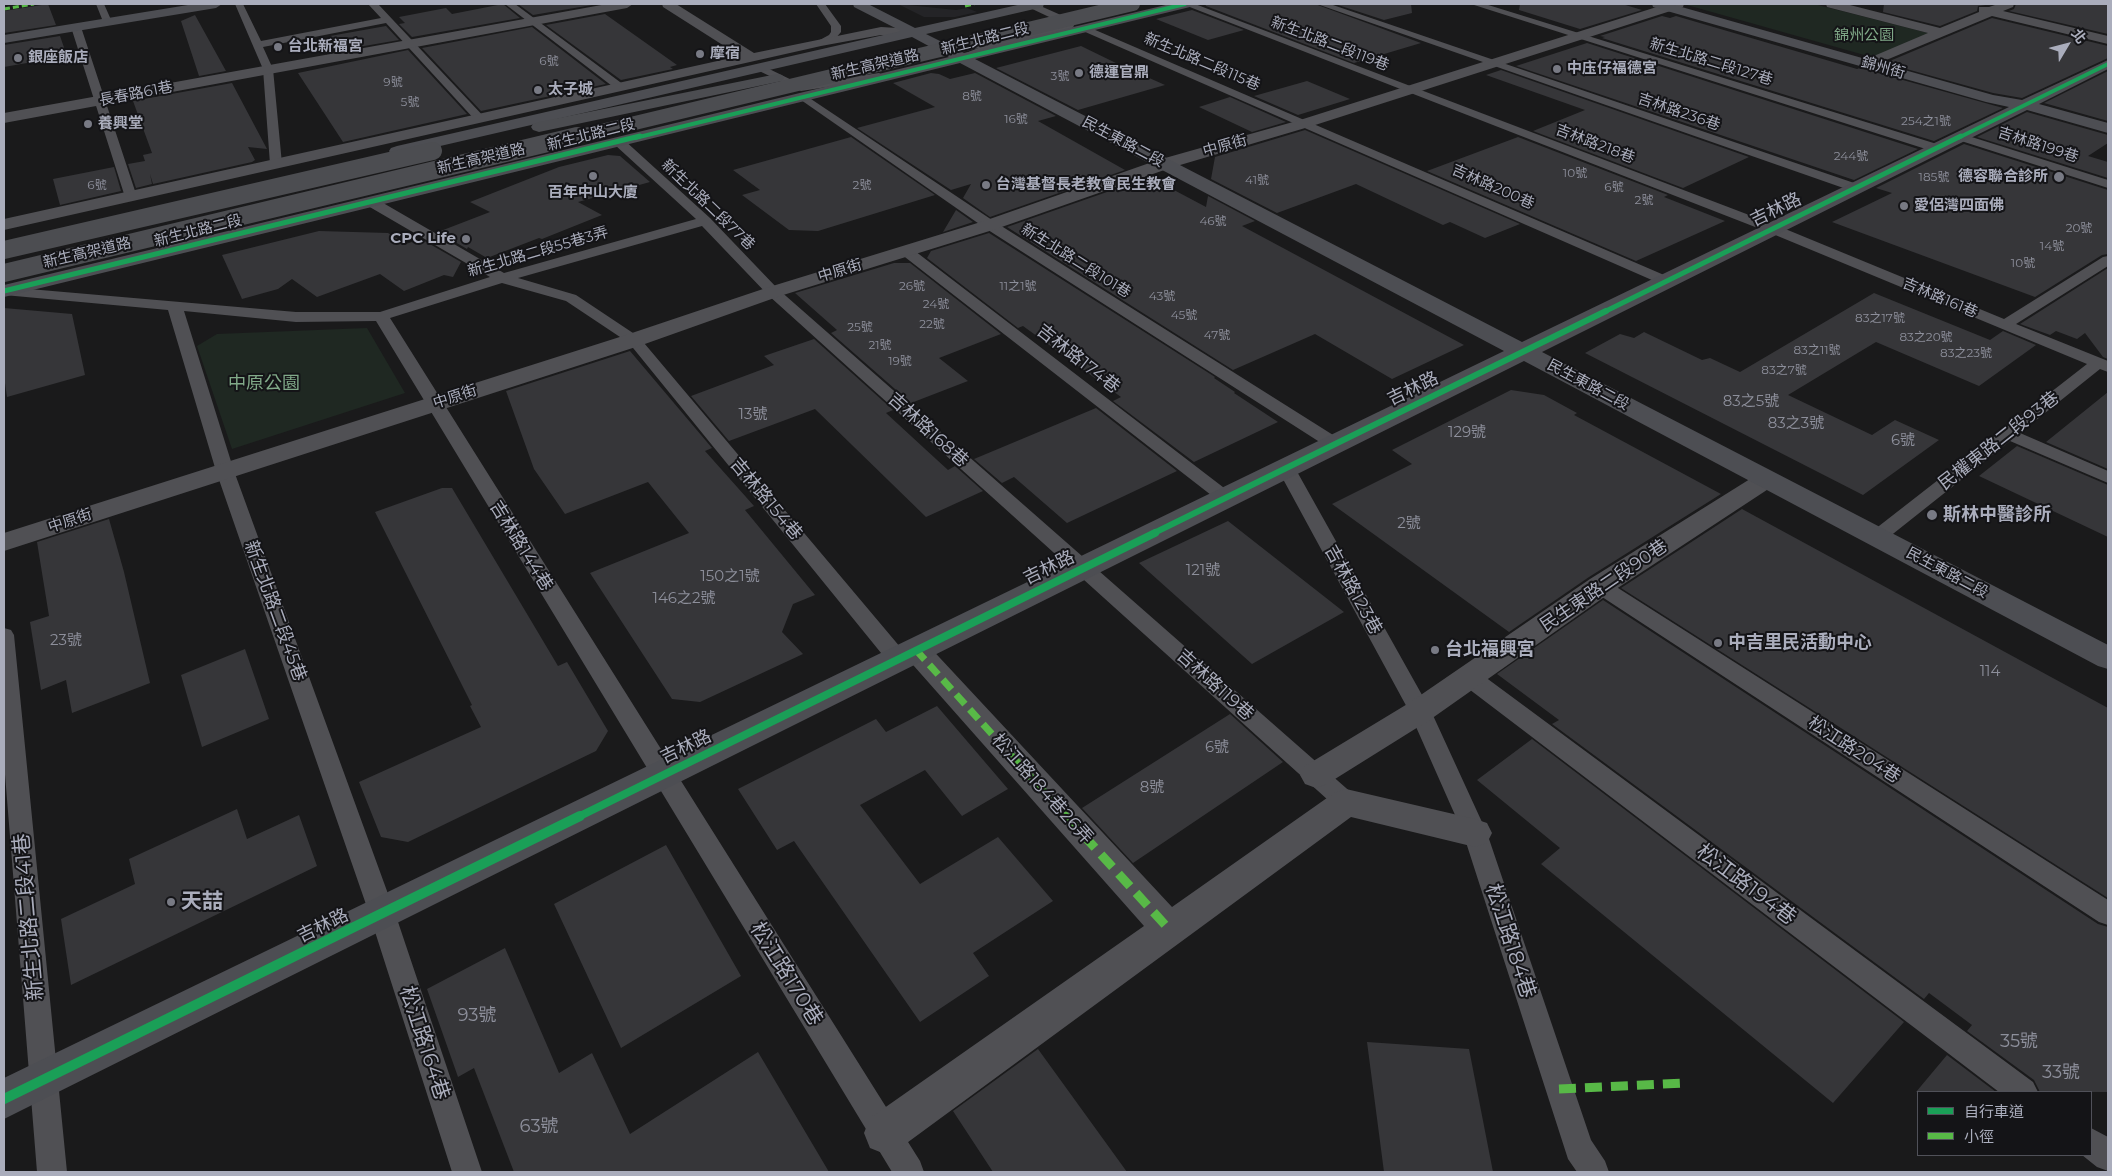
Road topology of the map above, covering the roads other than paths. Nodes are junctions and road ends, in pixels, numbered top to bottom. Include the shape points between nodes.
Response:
1 (100, 4) edge
2 (216, 4) edge
3 (239, 4) edge
4 (374, 4) edge
5 (509, 4) edge
6 (626, 4) edge
7 (668, 4) edge
8 (821, 4) edge
9 (859, 4) edge
10 (1092, 4) edge
11 (1133, 4) edge
12 (1186, 4) edge
13 (1322, 4) edge
14 (1476, 4) edge
15 (1832, 4) edge
16 (2008, 4) edge
17 (1035, 5) edge
18 (1668, 5) edge
19 (1968, 6) dead end
20 (1990, 11) junction
21 (388, 20) junction
22 (534, 21) junction
23 (107, 22) junction
24 (76, 27) junction
25 (1086, 28) junction
26 (1940, 32) junction
27 (916, 34) junction
28 (1578, 36) junction
29 (4, 39) edge
30 (2108, 40) edge
31 (821, 42) junction
32 (409, 44) junction
33 (257, 45) junction
34 (965, 57) junction
35 (756, 62) junction
36 (1493, 63) junction
37 (1867, 64) junction
38 (2108, 64) edge
39 (268, 69) junction
40 (913, 71) junction
41 (777, 78) junction
42 (620, 87) junction
43 (1407, 90) junction
44 (822, 93) junction
45 (805, 98) junction
46 (100, 100) junction
47 (2025, 105) junction
48 (4, 118) edge
49 (480, 119) junction
50 (1306, 123) junction
51 (2108, 128) edge
52 (619, 142) junction
53 (1947, 143) junction
54 (276, 164) junction
55 (1164, 164) junction
56 (263, 182) junction
57 (2108, 184) edge
58 (1856, 188) junction
59 (131, 196) junction
60 (373, 203) junction
61 (705, 221) junction
62 (4, 225) edge
63 (990, 225) junction
64 (265, 229) junction
65 (1773, 229) junction
66 (4, 242) edge
67 (4, 250) edge
68 (906, 251) junction
69 (4, 260) edge
70 (2108, 260) edge
71 (4, 273) edge
72 (2089, 273) junction
73 (502, 278) junction
74 (2108, 280) edge
75 (1666, 281) junction
76 (5, 288) edge
77 (773, 292) junction
78 (175, 307) junction
79 (381, 316) junction
80 (2004, 325) junction
81 (634, 340) junction
82 (1524, 352) junction
83 (2103, 365) edge
84 (434, 404) junction
85 (2008, 434) junction
86 (1335, 444) junction
87 (1286, 468) junction
88 (225, 471) junction
89 (2108, 478) edge
90 (1766, 479) junction
91 (1226, 498) junction
92 (1877, 537) junction
93 (4, 542) edge
94 (1083, 568) junction
95 (1600, 586) junction
96 (4, 635) edge
97 (907, 655) junction
98 (2108, 658) edge
99 (1470, 677) junction
100 (1420, 711) junction
101 (662, 775) junction
102 (1316, 775) junction
103 (1346, 802) junction
104 (1475, 833) junction
105 (382, 913) junction
106 (2108, 914) edge
107 (1168, 928) junction
108 (44, 1080) junction
109 (2023, 1091) edge
110 (4, 1099) edge
111 (885, 1133) junction
112 (2092, 1144) edge
113 (2108, 1156) edge
114 (52, 1172) edge
115 (467, 1172) edge
116 (909, 1172) edge
117 (1594, 1172) edge

1 - 23 lane
2 - 23 street
3 - 33 lane
4 - 21 lane
5 - 22 lane
6 - 22 street, 長春路61巷
7 - 35 street
8 - 31 lane via 836,26 836,32
9 - 27 street, 民生東路二段
10 - 41 highway, 新生高架道路
11 - 71 highway, 新生高架道路, bridge
12 - 25 street, 新生北路二段
12 - 43 lane, 新生北路二段119巷
13 - 36 lane, 吉林路236巷
14 - 28 lane, 新生北路二段127巷
15 - 26 street
16 - 20 street
17 - 27 street, 新生北路二段
17 - 34 lane via 1070,22 1069,26
18 - 28 street, 中原街
18 - 37 street, 錦州街
19 - 20 street
20 - 26 street
20 - 30 street
21 - 32 lane
21 - 33 lane
22 - 32 street, 長春路61巷
22 - 42 lane
23 - 24 street
24 - 29 street
24 - 46 lane
25 - 34 street, 新生北路二段
25 - 50 lane, 新生北路二段115巷
26 - 37 street
27 - 31 street, 新生北路二段 via 881,31
27 - 34 street, 民生東路二段
27 - 35 street, 新生北路二段
28 - 36 street, 中原街
28 - 53 lane, 新生北路二段127巷
31 - 35 street, 新生北路二段
32 - 39 street, 長春路61巷
32 - 49 lane
33 - 39 lane
34 - 40 street, 新生北路二段
34 - 55 street, 民生東路二段
35 - 40 lane via 801,88
35 - 42 street, 新生北路二段
35 - 56 street, 新生北路二段
36 - 43 street, 中原街
36 - 58 lane, 吉林路236巷
37 - 47 street, 錦州街 via 1991,99
38 - 47 street, 吉林路
39 - 46 street, 長春路61巷
39 - 54 lane
40 - 44 street, 新生北路二段
41 - 67 highway, bridge via 539,126
41 - 69 highway, 新生高架道路
42 - 49 street, 新生北路二段
43 - 50 street, 中原街
43 - 65 lane, 吉林路218巷
44 - 45 street, 新生北路二段
44 - 76 highway via 762,101
45 - 52 street, 新生北路二段
45 - 63 lane, 新生北路二段101巷
46 - 48 street, 長春路61巷
46 - 59 lane
47 - 51 street, 錦州街
47 - 53 street, 吉林路
49 - 54 street, 新生北路二段
50 - 55 street, 中原街
50 - 75 lane, 吉林路200巷
52 - 60 street, 新生北路二段
52 - 61 lane, 新生北路二段77巷
53 - 57 lane, 吉林路199巷
53 - 58 street, 吉林路
54 - 59 street, 新生北路二段
55 - 63 street, 中原街
55 - 82 street, 民生東路二段
56 - 64 lane
56 - 66 street, 新生北路二段
58 - 65 street, 吉林路
59 - 62 street, 新生北路二段
60 - 64 street, 新生北路二段
60 - 73 lane, 吉林路154巷
61 - 73 lane, 新生北路二段55巷3弄
61 - 77 lane, 新生北路二段77巷
63 - 68 street, 中原街
63 - 86 lane, 新生北路二段101巷
64 - 76 street, 新生北路二段
65 - 75 street, 吉林路
65 - 80 lane, 吉林路161巷
68 - 77 street, 中原街
68 - 91 lane, 吉林路174巷
70 - 72 lane
72 - 74 lane
72 - 80 lane
73 - 79 lane, 新生北路二段55巷3弄
73 - 81 lane, 吉林路154巷 via 572,298
75 - 82 street, 吉林路
76 - 78 lane
77 - 81 street, 中原街
77 - 94 lane, 吉林路168巷
78 - 79 lane via 296,317
78 - 88 lane, 新生北路二段45巷
79 - 84 lane, 吉林路144巷
80 - 83 lane, 吉林路161巷
81 - 84 street, 中原街
81 - 97 lane, 吉林路154巷
82 - 86 street, 吉林路
82 - 90 street, 民生東路二段
83 - 85 lane, 民權東路二段93巷
84 - 88 street, 中原街
84 - 101 lane, 吉林路144巷
85 - 89 lane
85 - 92 lane, 民權東路二段93巷
86 - 87 street, 吉林路
87 - 91 street, 吉林路
87 - 100 lane, 吉林路123巷
88 - 93 street, 中原街
88 - 105 lane, 新生北路二段45巷
90 - 92 street, 民生東路二段
90 - 95 street, 民生東路二段90巷
91 - 94 street, 吉林路
92 - 98 street, 民生東路二段
94 - 97 street, 吉林路
94 - 102 lane, 吉林路119巷
95 - 99 street, 民生東路二段90巷
95 - 106 lane, 松江路204巷
96 - 108 lane, 新生北路二段41巷
97 - 101 street, 吉林路
97 - 107 street, 松江路184巷26弄
99 - 100 street, 民生東路二段90巷
99 - 109 lane, 松江路194巷
100 - 102 street, 民生東路二段90巷
100 - 104 lane, 松江路184巷
101 - 105 street, 吉林路
101 - 111 lane, 松江路170巷
102 - 103 lane, 吉林路119巷
103 - 104 street
103 - 107 street
104 - 117 lane, 松江路184巷 via 1579,1148
105 - 108 street, 吉林路
105 - 115 lane, 松江路164巷
107 - 111 street
108 - 110 street, 吉林路
108 - 114 lane, 新生北路二段41巷
111 - 116 lane, 松江路170巷
112 - 113 lane

